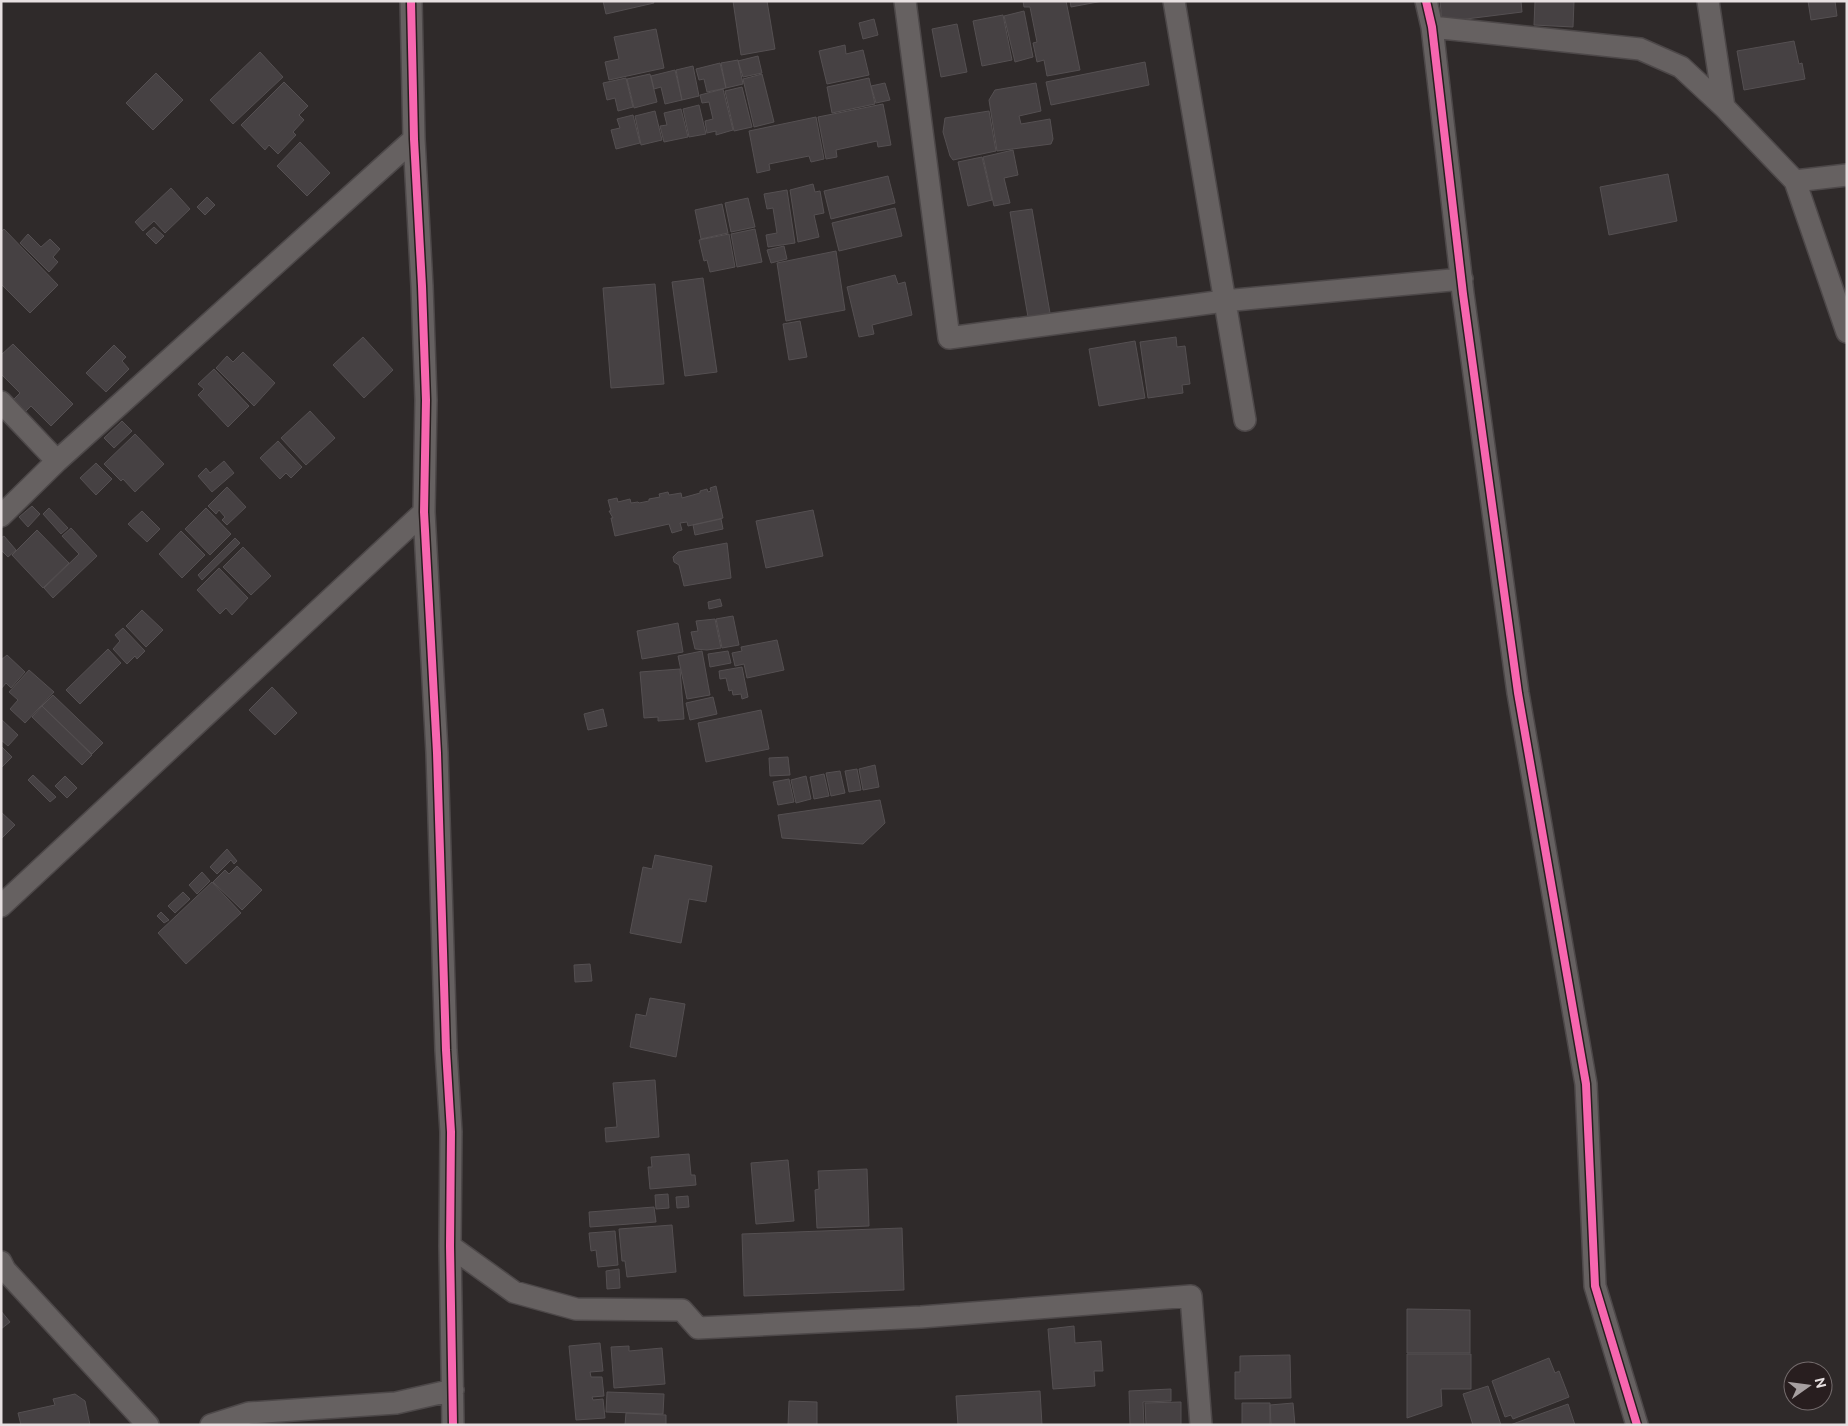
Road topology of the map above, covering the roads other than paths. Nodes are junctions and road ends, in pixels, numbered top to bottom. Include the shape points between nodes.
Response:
1 (411, 1) edge
2 (905, 1) edge
3 (1174, 1) edge
4 (1426, 1) edge
5 (1708, 1) edge
6 (1432, 27) junction
7 (1724, 107) junction
8 (414, 139) junction
9 (1847, 175) edge
10 (1795, 181) junction
11 (1462, 279) junction
12 (1224, 301) junction
13 (1847, 332) edge
14 (1, 402) edge
15 (1245, 420) dead end
16 (57, 461) junction
17 (424, 512) junction
18 (1, 516) edge
19 (1, 906) edge
20 (450, 1246) junction
21 (1, 1262) edge
22 (453, 1390) junction
23 (148, 1425) edge
24 (211, 1425) edge
25 (453, 1425) edge
26 (1201, 1425) edge
27 (1637, 1425) edge

1 - 8 street
2 - 12 street via 949,338
3 - 12 street
4 - 6 street
5 - 7 street
6 - 7 street via 1640,49 1681,66
6 - 11 street
7 - 10 street
8 - 16 street
8 - 17 street via 426,400
9 - 10 street
10 - 13 street
11 - 12 street
11 - 27 street via 1518,693 1586,1084 1595,1286
12 - 15 street
14 - 16 street
16 - 18 street
17 - 19 street
17 - 20 street via 437,753 451,1132
20 - 22 street
20 - 26 street via 514,1292 576,1309 682,1310 698,1328 921,1317 1191,1296
21 - 23 street
22 - 24 street via 396,1403 249,1412
22 - 25 street

